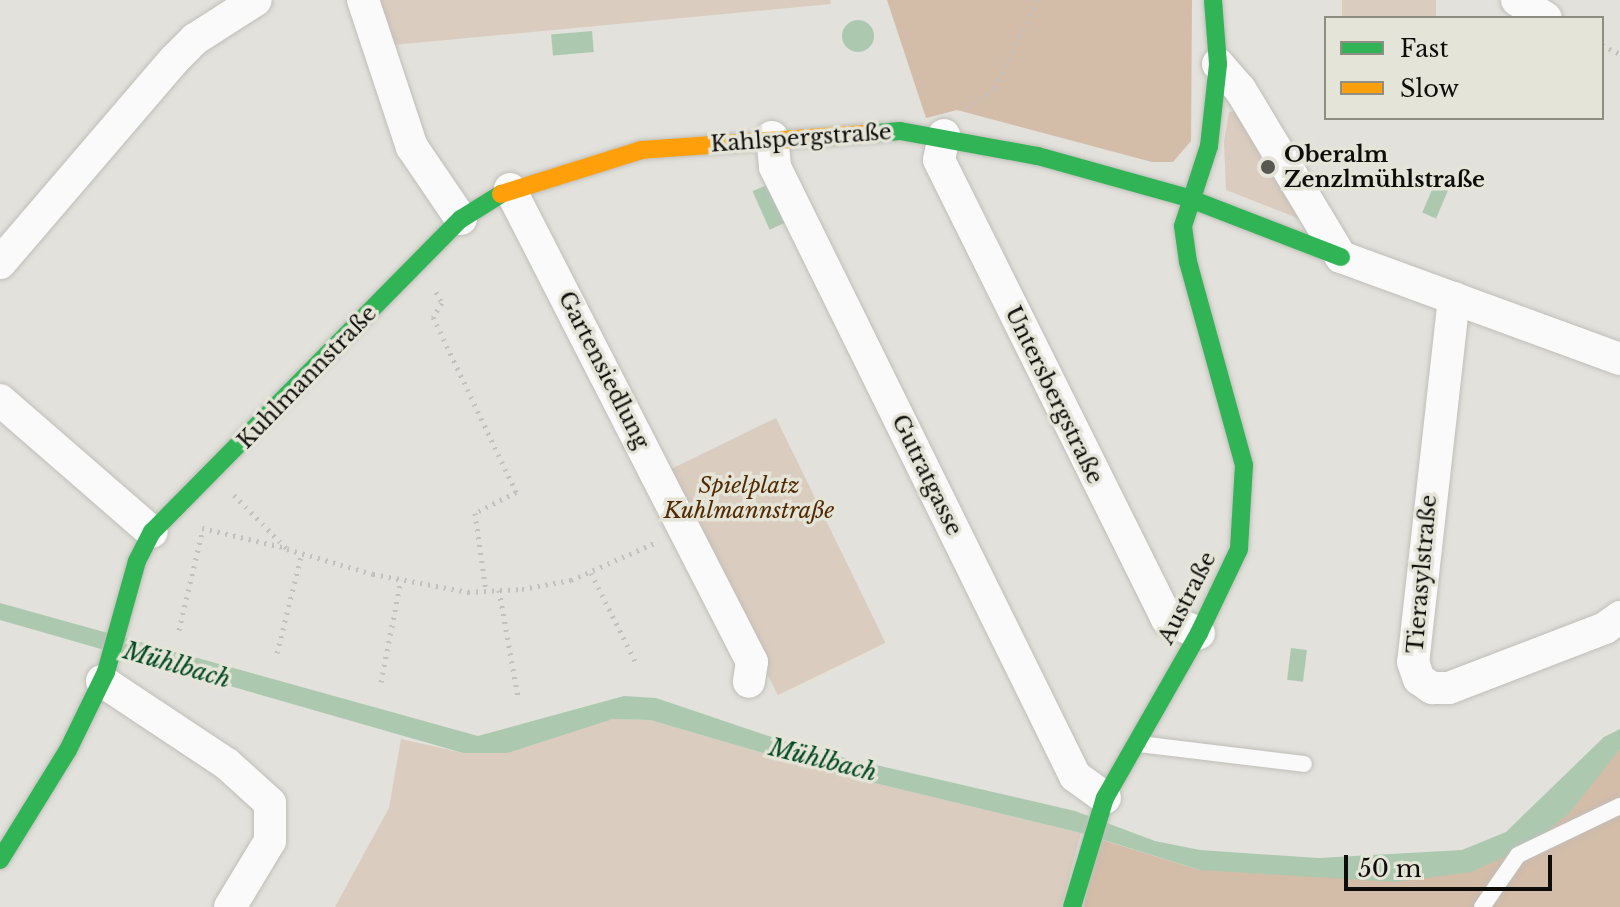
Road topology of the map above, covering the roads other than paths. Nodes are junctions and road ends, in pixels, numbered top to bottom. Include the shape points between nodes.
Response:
1 (256, 0) edge
2 (363, 0) edge
3 (1213, 0) edge
4 (1517, 0) edge
5 (1543, 16) edge
6 (1218, 64) junction
7 (944, 135) junction
8 (772, 137) junction
9 (510, 189) junction
10 (1188, 198) junction
11 (461, 219) junction
12 (1341, 257) junction
13 (0, 263) edge
14 (1454, 298) junction
15 (1620, 359) edge
16 (3, 409) edge
17 (156, 528) junction
18 (1620, 617) edge
19 (1199, 633) junction
20 (104, 676) junction
21 (749, 682) dead end
22 (1134, 743) junction
23 (1304, 764) dead end
24 (1101, 806) junction
25 (1620, 806) edge
26 (0, 860) edge
27 (230, 907) edge
28 (1072, 907) edge
29 (1482, 907) edge

1 - 13 street via 195,39 174,60
2 - 11 street via 412,147
3 - 6 street
4 - 5 street
6 - 10 street via 1209,146
6 - 12 street via 1240,89
7 - 8 street, Kahlspergstraße via 900,131
7 - 10 street, Kahlspergstraße
7 - 19 street, Untersbergstraße via 939,160 1167,619
8 - 9 street, Kahlspergstraße via 641,150
8 - 24 street, Gutratgasse via 775,167 1075,776
9 - 11 street, Kahlspergstraße
9 - 21 street, Gartensiedlung via 752,662
10 - 12 street, Kahlspergstraße
10 - 19 street, Austraße via 1183,226 1188,262 1244,465 1239,549
11 - 17 street, Kuhlmannstraße
12 - 14 street
14 - 15 street
14 - 18 street, Tierasylstraße via 1413,662 1419,679 1432,688 1449,688 1605,628
16 - 17 street
17 - 20 street, Kuhlmannstraße via 137,561
19 - 22 street, Austraße
20 - 26 street, Kuhlmannstraße via 68,750
20 - 27 street via 227,764 270,803 270,841
22 - 23 lane via 1158,750
22 - 24 street, Austraße
24 - 28 street, Austraße
25 - 29 lane via 1518,855

